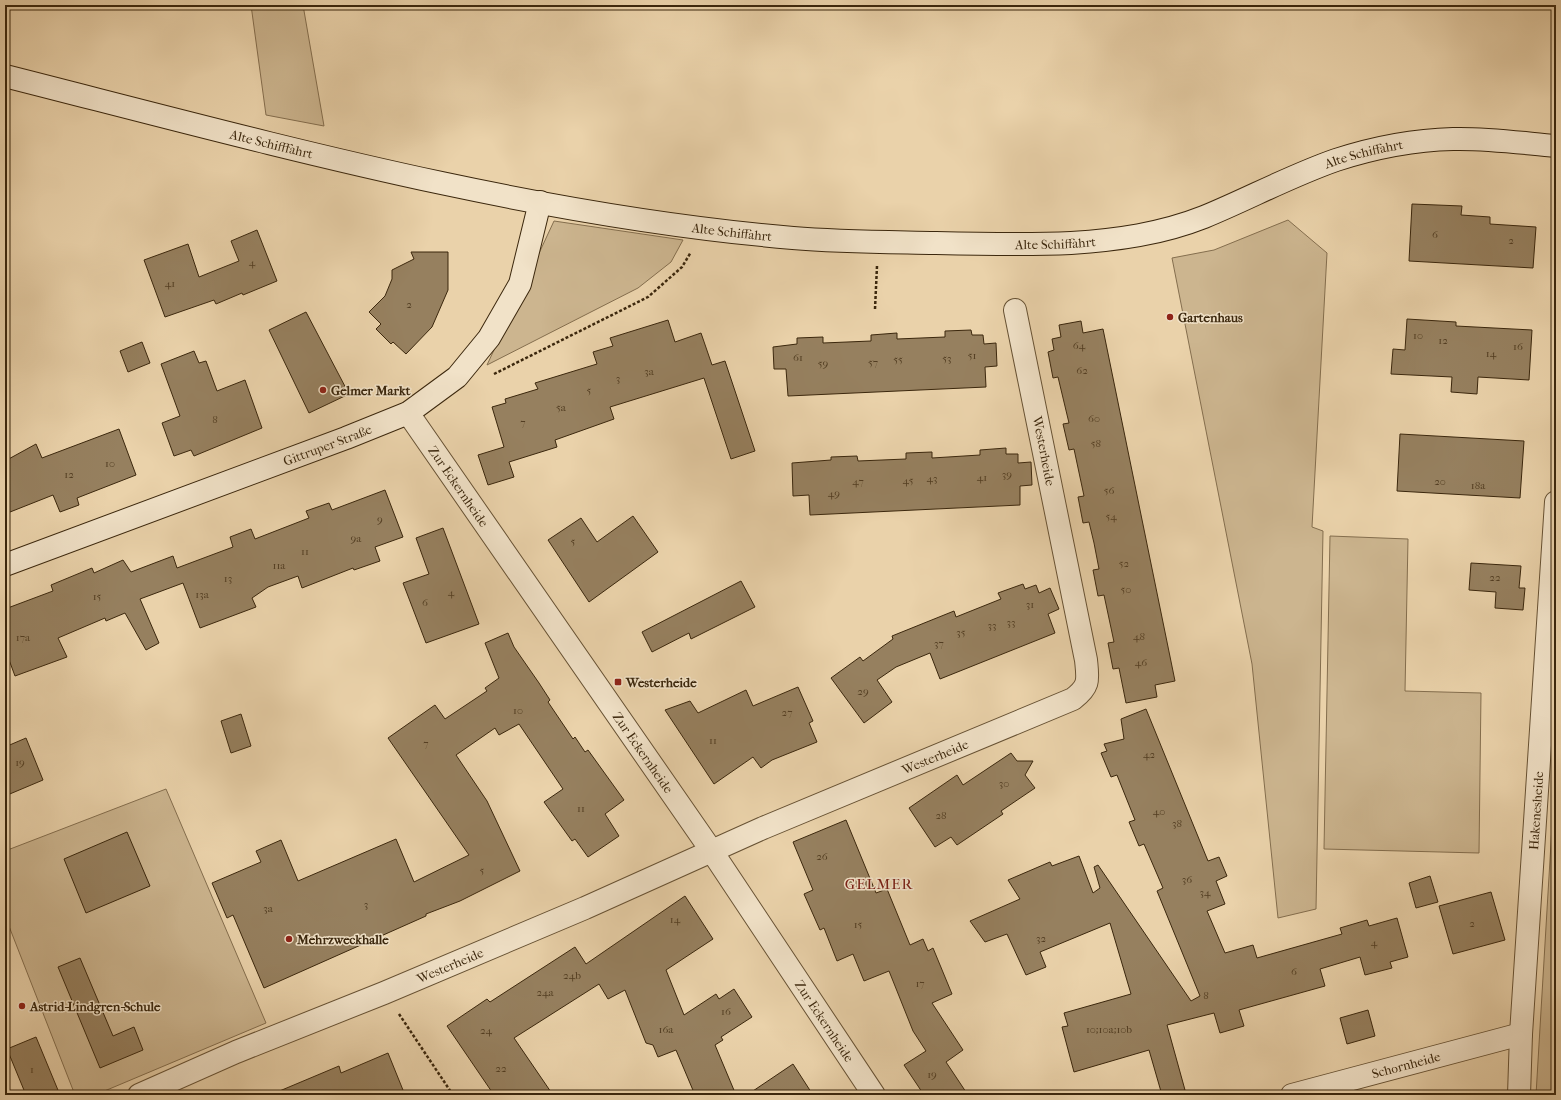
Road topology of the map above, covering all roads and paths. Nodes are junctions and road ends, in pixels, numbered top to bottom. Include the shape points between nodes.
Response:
1 (5, 76) edge
2 (1556, 146) edge
3 (540, 202) junction
4 (706, 228) junction
5 (877, 242) junction
6 (875, 309) dead end
7 (1015, 310) dead end
8 (487, 377) dead end
9 (408, 413) junction
10 (1556, 502) edge
11 (5, 565) edge
12 (711, 850) junction
13 (384, 993) junction
14 (1521, 1034) junction
15 (139, 1095) edge
16 (453, 1095) edge
17 (874, 1095) edge
18 (1292, 1095) edge
19 (1518, 1095) edge

1 - 3 street, Alte Schifffahrt via 355,165
2 - 5 street, Alte Schiffahrt via 1454,139 1398,144 1338,159 1284,180 1200,219 1138,236 1066,243
3 - 4 street, Alte Schiffahrt via 624,218
3 - 9 street, Gittruper Straße via 520,284 489,338 457,378
4 - 5 street, Alte Schiffahrt via 794,238
4 - 8 path via 682,267 648,298
5 - 6 path
7 - 12 street, Westerheide via 1086,660 1088,679 1084,690 1073,700
9 - 11 street, Gittruper Straße
9 - 12 street, Zur Eckernheide
10 - 14 street, Hakenesheide
12 - 13 street, Westerheide via 585,908
12 - 17 street, Zur Eckernheide
13 - 15 street, Westerheide via 236,1052
13 - 16 path
14 - 18 street, Schornheide
14 - 19 street, Hakenesheide

